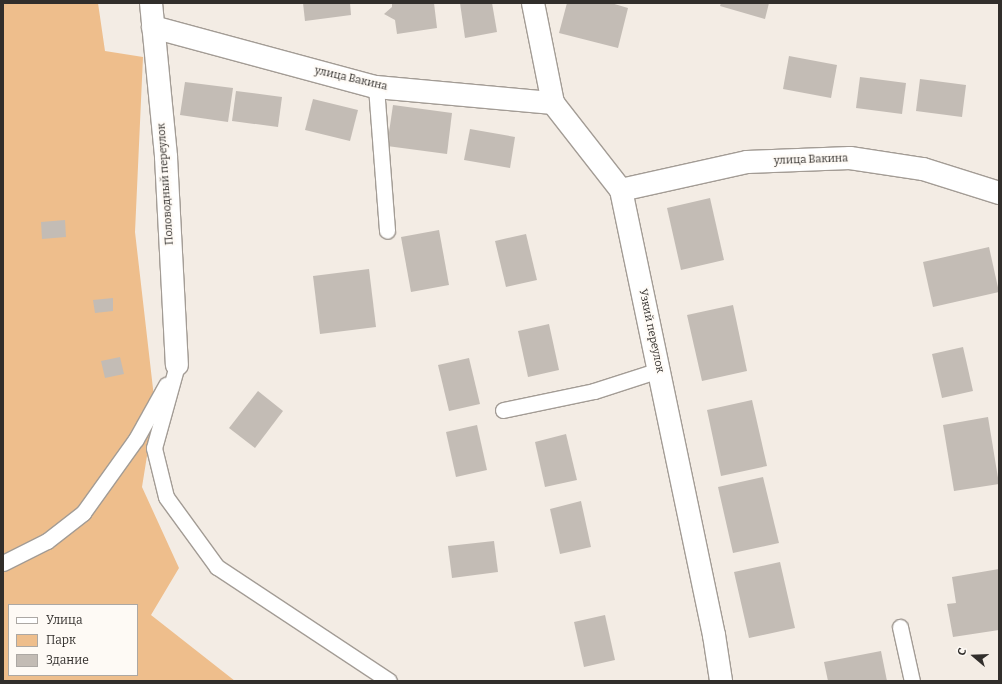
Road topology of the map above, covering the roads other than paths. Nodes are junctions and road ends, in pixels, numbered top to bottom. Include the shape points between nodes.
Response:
1 (151, 3) edge
2 (533, 3) edge
3 (153, 27) junction
4 (376, 87) junction
5 (553, 103) junction
6 (621, 190) junction
7 (999, 193) edge
8 (387, 231) dead end
9 (177, 365) junction
10 (659, 370) junction
11 (503, 410) dead end
12 (3, 564) edge
13 (900, 627) dead end
14 (389, 681) edge
15 (721, 681) edge
16 (912, 681) edge

1 - 3 street, Половодный переулок
2 - 5 street, Узкий переулок
3 - 4 street, улица Вакина
3 - 9 street, Половодный переулок via 166,156
4 - 5 street, улица Вакина
4 - 8 lane
5 - 6 street, Узкий переулок
6 - 7 street, улица Вакина via 747,162 850,158 923,169
6 - 10 street, Узкий переулок
9 - 12 lane via 136,439 82,513 47,541
9 - 14 lane via 154,448 166,497 217,566
10 - 11 lane via 594,391
10 - 15 street, Узкий переулок via 714,635
13 - 16 lane

